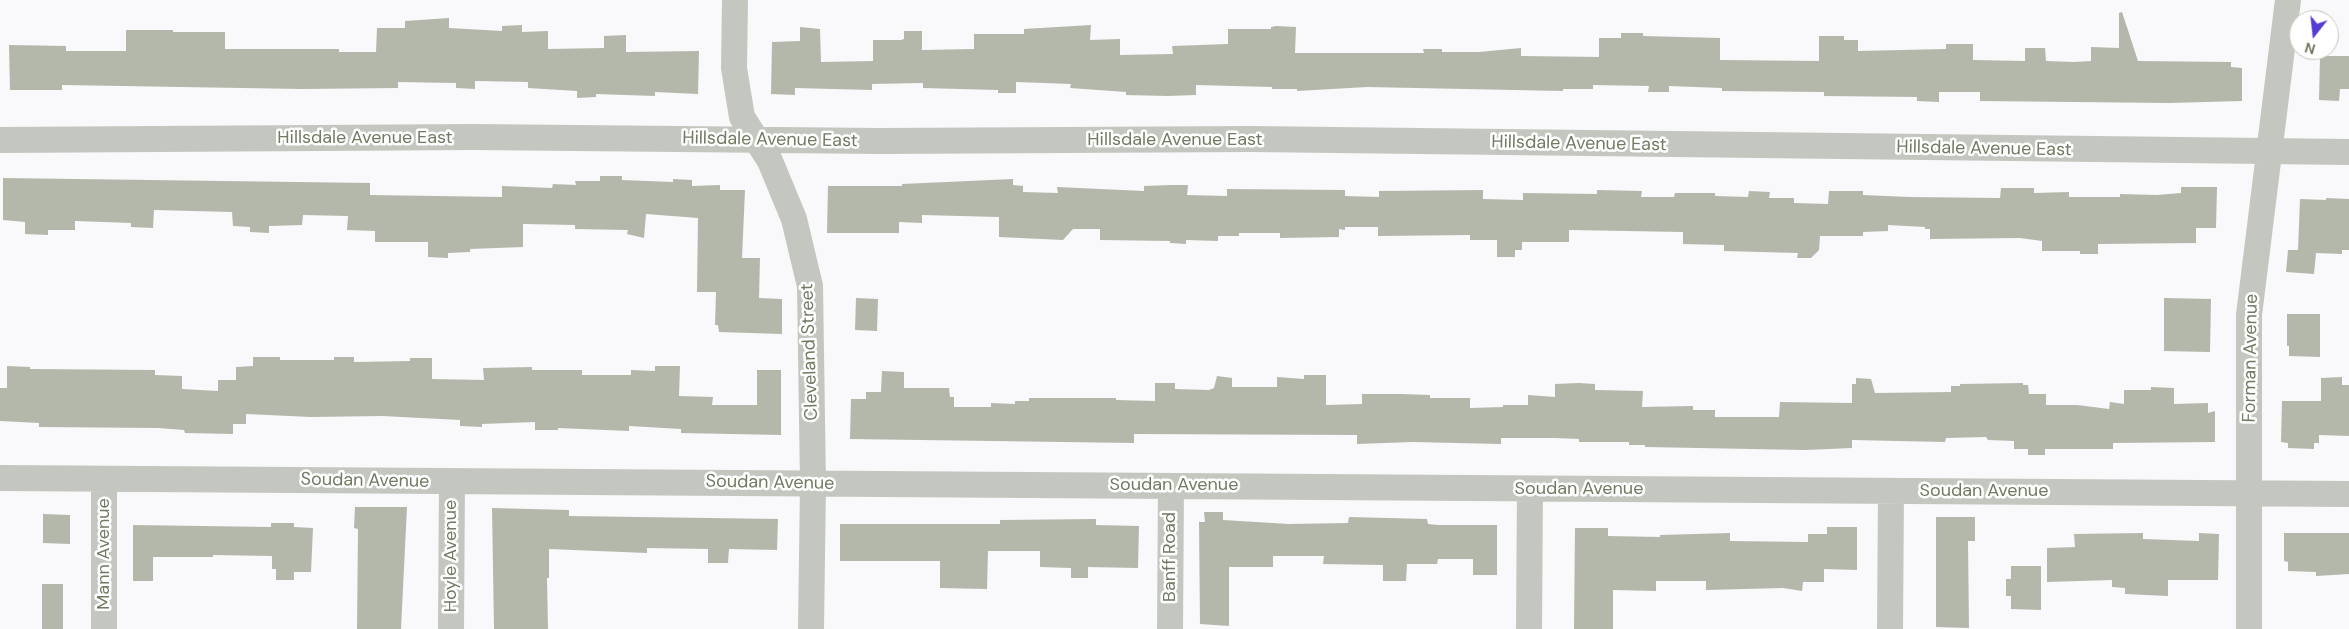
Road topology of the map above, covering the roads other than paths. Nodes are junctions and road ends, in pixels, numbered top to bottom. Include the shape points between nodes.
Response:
1 (735, 0) edge
2 (2288, 0) edge
3 (755, 139) junction
4 (0, 140) edge
5 (2270, 151) junction
6 (2349, 152) edge
7 (0, 478) edge
8 (104, 479) junction
9 (452, 482) junction
10 (813, 484) junction
11 (1171, 486) junction
12 (1530, 489) junction
13 (1891, 491) junction
14 (2250, 493) junction
15 (2349, 494) edge
16 (104, 629) edge
17 (451, 629) edge
18 (811, 629) edge
19 (1170, 629) edge
20 (1529, 629) edge
21 (1890, 629) edge
22 (2249, 629) edge

1 - 3 street, Cleveland Street via 734,68 742,118
2 - 5 street, Forman Avenue
3 - 4 street, Hillsdale Avenue East
3 - 5 street, Hillsdale Avenue East via 1251,140
3 - 10 street, Cleveland Street via 770,161 794,219 810,286
5 - 6 street, Hillsdale Avenue East
5 - 14 street, Forman Avenue via 2249,315
7 - 8 street, Soudan Avenue
8 - 9 street, Soudan Avenue
8 - 16 street, Mann Avenue
9 - 10 street, Soudan Avenue
9 - 17 street, Hoyle Avenue
10 - 11 street, Soudan Avenue
10 - 18 street, Cleveland Street
11 - 12 street, Soudan Avenue
11 - 19 street, Banff Road
12 - 13 street, Soudan Avenue
12 - 20 street
13 - 14 street, Soudan Avenue
13 - 21 street
14 - 15 street, Soudan Avenue
14 - 22 street, Forman Avenue

